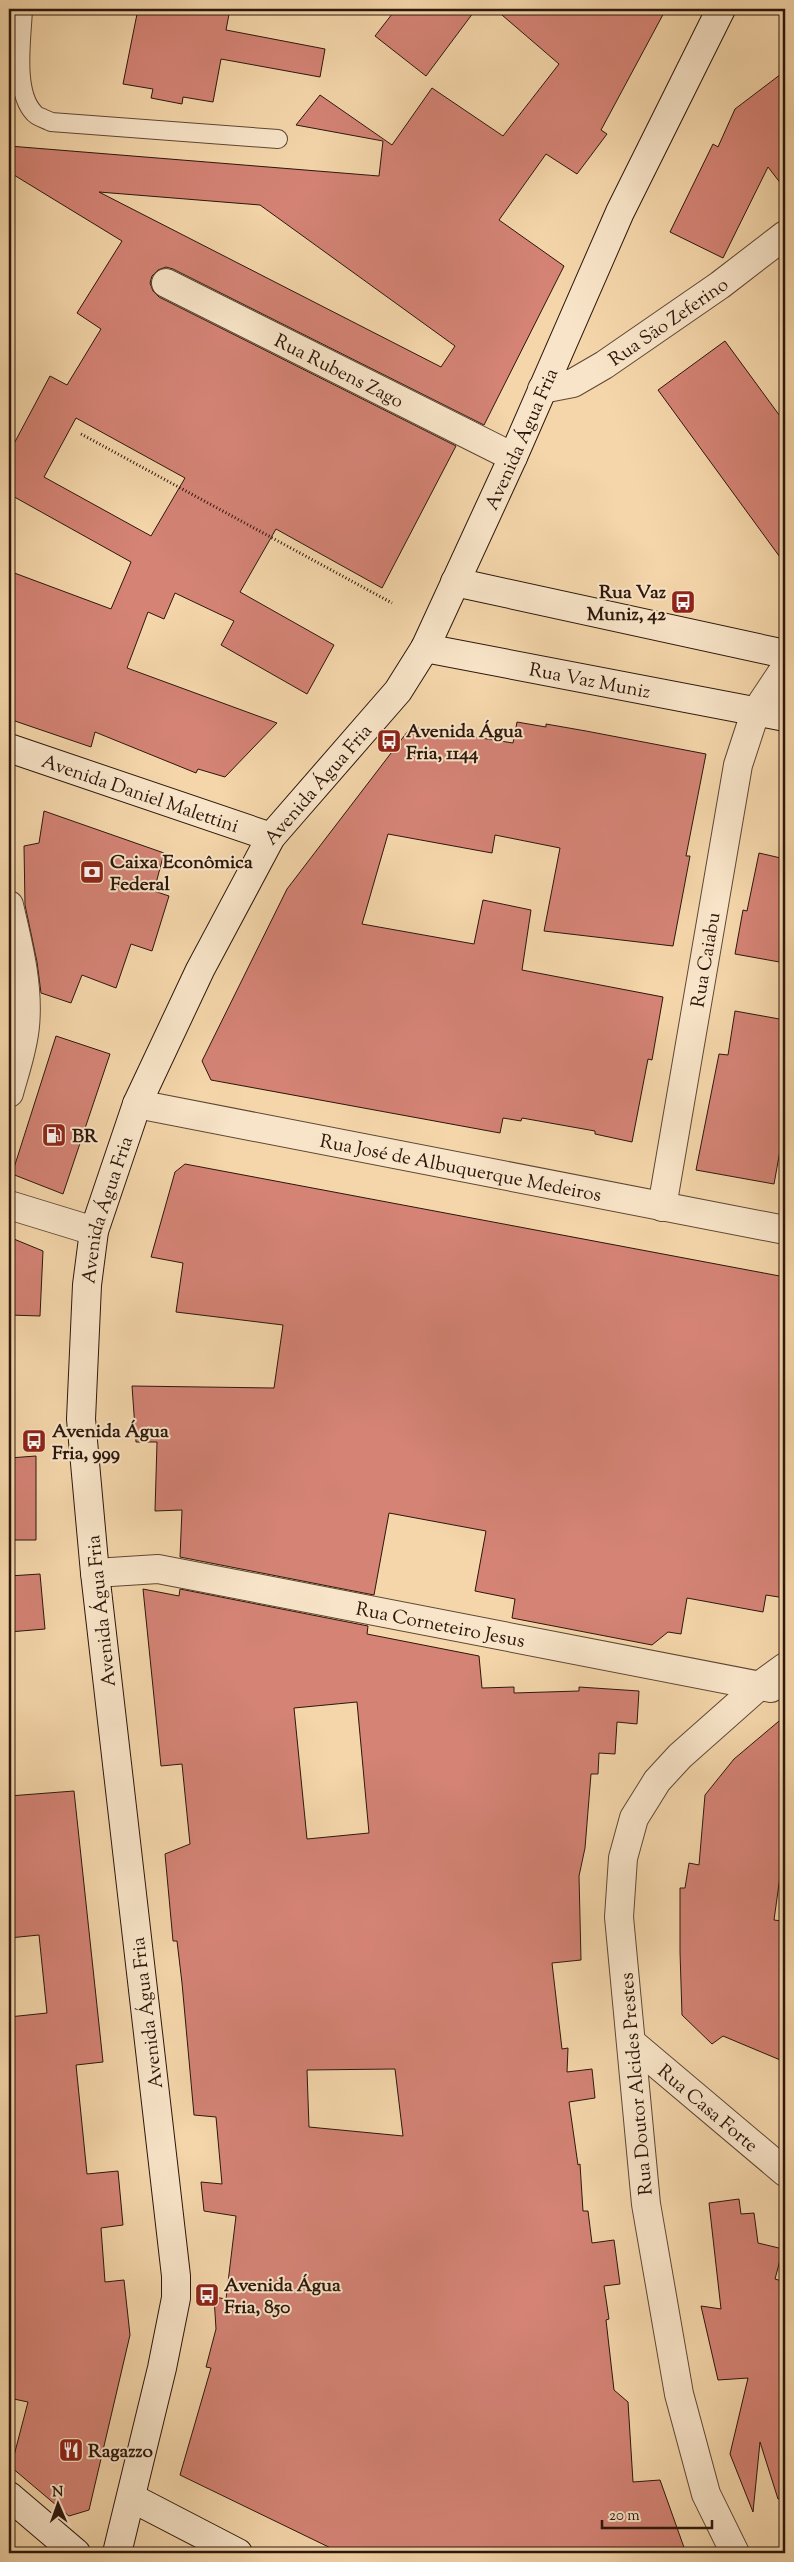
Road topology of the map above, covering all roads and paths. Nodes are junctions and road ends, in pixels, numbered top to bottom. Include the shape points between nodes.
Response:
1 (23, 9) edge
2 (721, 9) edge
3 (278, 139) dead end
4 (785, 235) edge
5 (166, 283) dead end
6 (542, 389) junction
7 (81, 434) dead end
8 (513, 457) junction
9 (455, 582) junction
10 (392, 603) dead end
11 (425, 648) junction
12 (785, 654) edge
13 (785, 668) edge
14 (755, 713) junction
15 (785, 717) edge
16 (9, 748) edge
17 (271, 837) junction
18 (9, 905) edge
19 (9, 1093) edge
20 (137, 1104) junction
21 (9, 1204) edge
22 (662, 1207) junction
23 (785, 1230) edge
24 (94, 1231) junction
25 (95, 1573) junction
26 (785, 1667) edge
27 (759, 1686) junction
28 (785, 1690) edge
29 (632, 2043) junction
30 (785, 2172) edge
31 (9, 2496) edge
32 (132, 2498) junction
33 (76, 2553) edge
34 (117, 2553) edge
35 (238, 2553) edge
36 (735, 2553) edge

1 - 3 lane via 20,69 24,93 34,113 51,122
2 - 6 street, Avenida Água Fria via 620,212
4 - 6 street, Rua São Zeferino via 720,285 604,365 573,383
5 - 8 street, Rua Rubens Zago
6 - 8 street, Avenida Água Fria
7 - 10 path
8 - 9 street, Avenida Água Fria
9 - 11 street, Avenida Água Fria
9 - 12 street
11 - 14 street, Rua Vaz Muniz
11 - 17 street, Avenida Água Fria via 398,690
13 - 14 street
14 - 15 street, Rua Vaz Muniz
14 - 22 street, Rua Caiabu via 738,765
16 - 17 street, Avenida Daniel Malettini
17 - 20 street, Avenida Água Fria via 200,970
18 - 19 street via 25,981 25,1026
20 - 22 street, Rua José de Albuquerque Medeiros
20 - 24 street, Avenida Água Fria
21 - 24 street
22 - 23 street, Rua José de Albuquerque Medeiros
24 - 25 street, Avenida Água Fria via 87,1285 81,1419
25 - 27 street, Rua Corneteiro Jesus via 158,1569
25 - 32 street, Avenida Água Fria via 176,2276 176,2298
26 - 27 street, Rua Doutor Alcides Prestes
27 - 28 street, Rua Corneteiro Jesus
27 - 29 street, Rua Doutor Alcides Prestes via 680,1756 657,1781 634,1818 624,1858 619,1917
29 - 30 street, Rua Casa Forte
29 - 36 street, Rua Doutor Alcides Prestes via 646,2204 678,2394 706,2494
31 - 33 street
32 - 34 street, Avenida Água Fria
32 - 35 street

